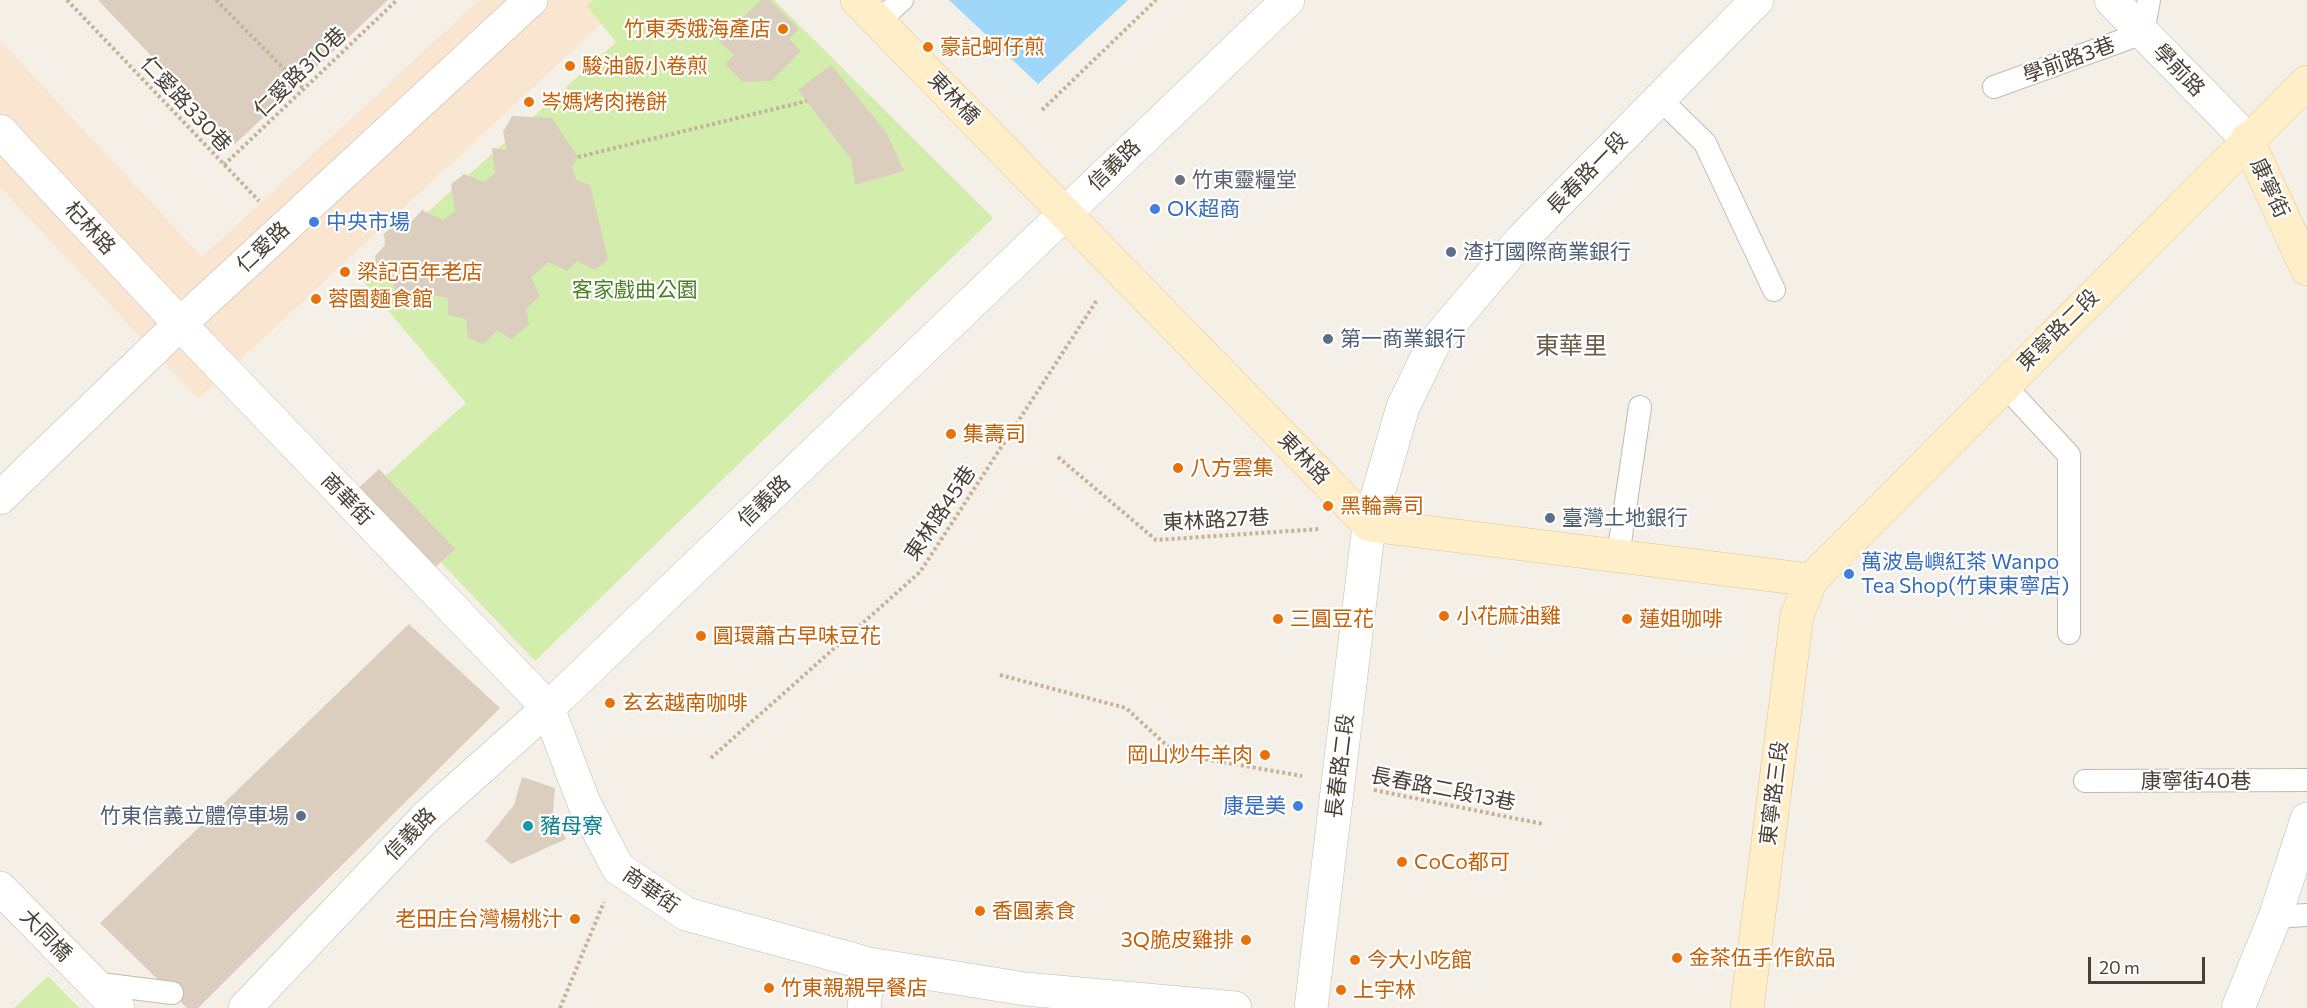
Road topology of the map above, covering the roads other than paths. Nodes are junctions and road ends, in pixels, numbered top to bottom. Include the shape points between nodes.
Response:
1 (531, 0) edge
2 (1288, 0) edge
3 (1757, 0) edge
4 (2111, 0) edge
5 (2149, 0) edge
6 (879, 7) edge
7 (2143, 33) junction
8 (2307, 82) edge
9 (1994, 87) dead end
10 (1660, 99) junction
11 (0, 131) edge
12 (2247, 139) junction
13 (1003, 149) joint
14 (1065, 212) junction
15 (2307, 269) edge
16 (1774, 290) dead end
17 (180, 324) junction
18 (2004, 385) junction
19 (1640, 407) dead end
20 (0, 498) edge
21 (1369, 525) junction
22 (1618, 556) junction
23 (1811, 580) junction
24 (2069, 633) dead end
25 (548, 708) junction
26 (2307, 780) edge
27 (2085, 781) dead end
28 (2307, 819) edge
29 (0, 888) edge
30 (2291, 916) edge
31 (869, 964) junction
32 (93, 982) junction
33 (172, 993) dead end
34 (118, 1008) edge
35 (245, 1008) edge
36 (864, 1008) edge
37 (1235, 1008) edge
38 (1311, 1008) edge
39 (1747, 1008) edge
40 (2238, 1008) edge

1 - 17 street, 仁愛路
2 - 14 street, 信義路
3 - 10 street, 長春路一段
4 - 7 street, 學前路
5 - 7 lane
6 - 13 street, 東林橋 via 905,47
7 - 9 lane, 學前路3巷
7 - 12 street, 學前路
8 - 12 street, 東寧路二段
10 - 16 lane via 1705,143
10 - 21 street, 長春路一段 via 1521,240 1434,343 1402,407
11 - 17 street, 杞林路
12 - 15 street, 康寧街
12 - 18 street, 東寧路二段
13 - 14 street, 東林路
14 - 21 street, 東林路
14 - 25 street, 信義路
17 - 20 street, 仁愛路
17 - 25 street, 商華街
18 - 23 street, 東寧路二段
18 - 24 lane via 2069,455
19 - 22 lane
21 - 22 street
21 - 38 street, 長春路二段
22 - 23 street
23 - 39 street, 東寧路三段 via 1797,615
25 - 31 street, 商華街 via 584,803 618,868 686,914
25 - 35 street, 信義路 via 427,816
26 - 27 lane, 康寧街40巷
28 - 30 street
29 - 32 street, 大同橋
30 - 40 street
31 - 36 street
31 - 37 street, 商華街 via 1025,989
32 - 33 lane
32 - 34 street, 大同橋

